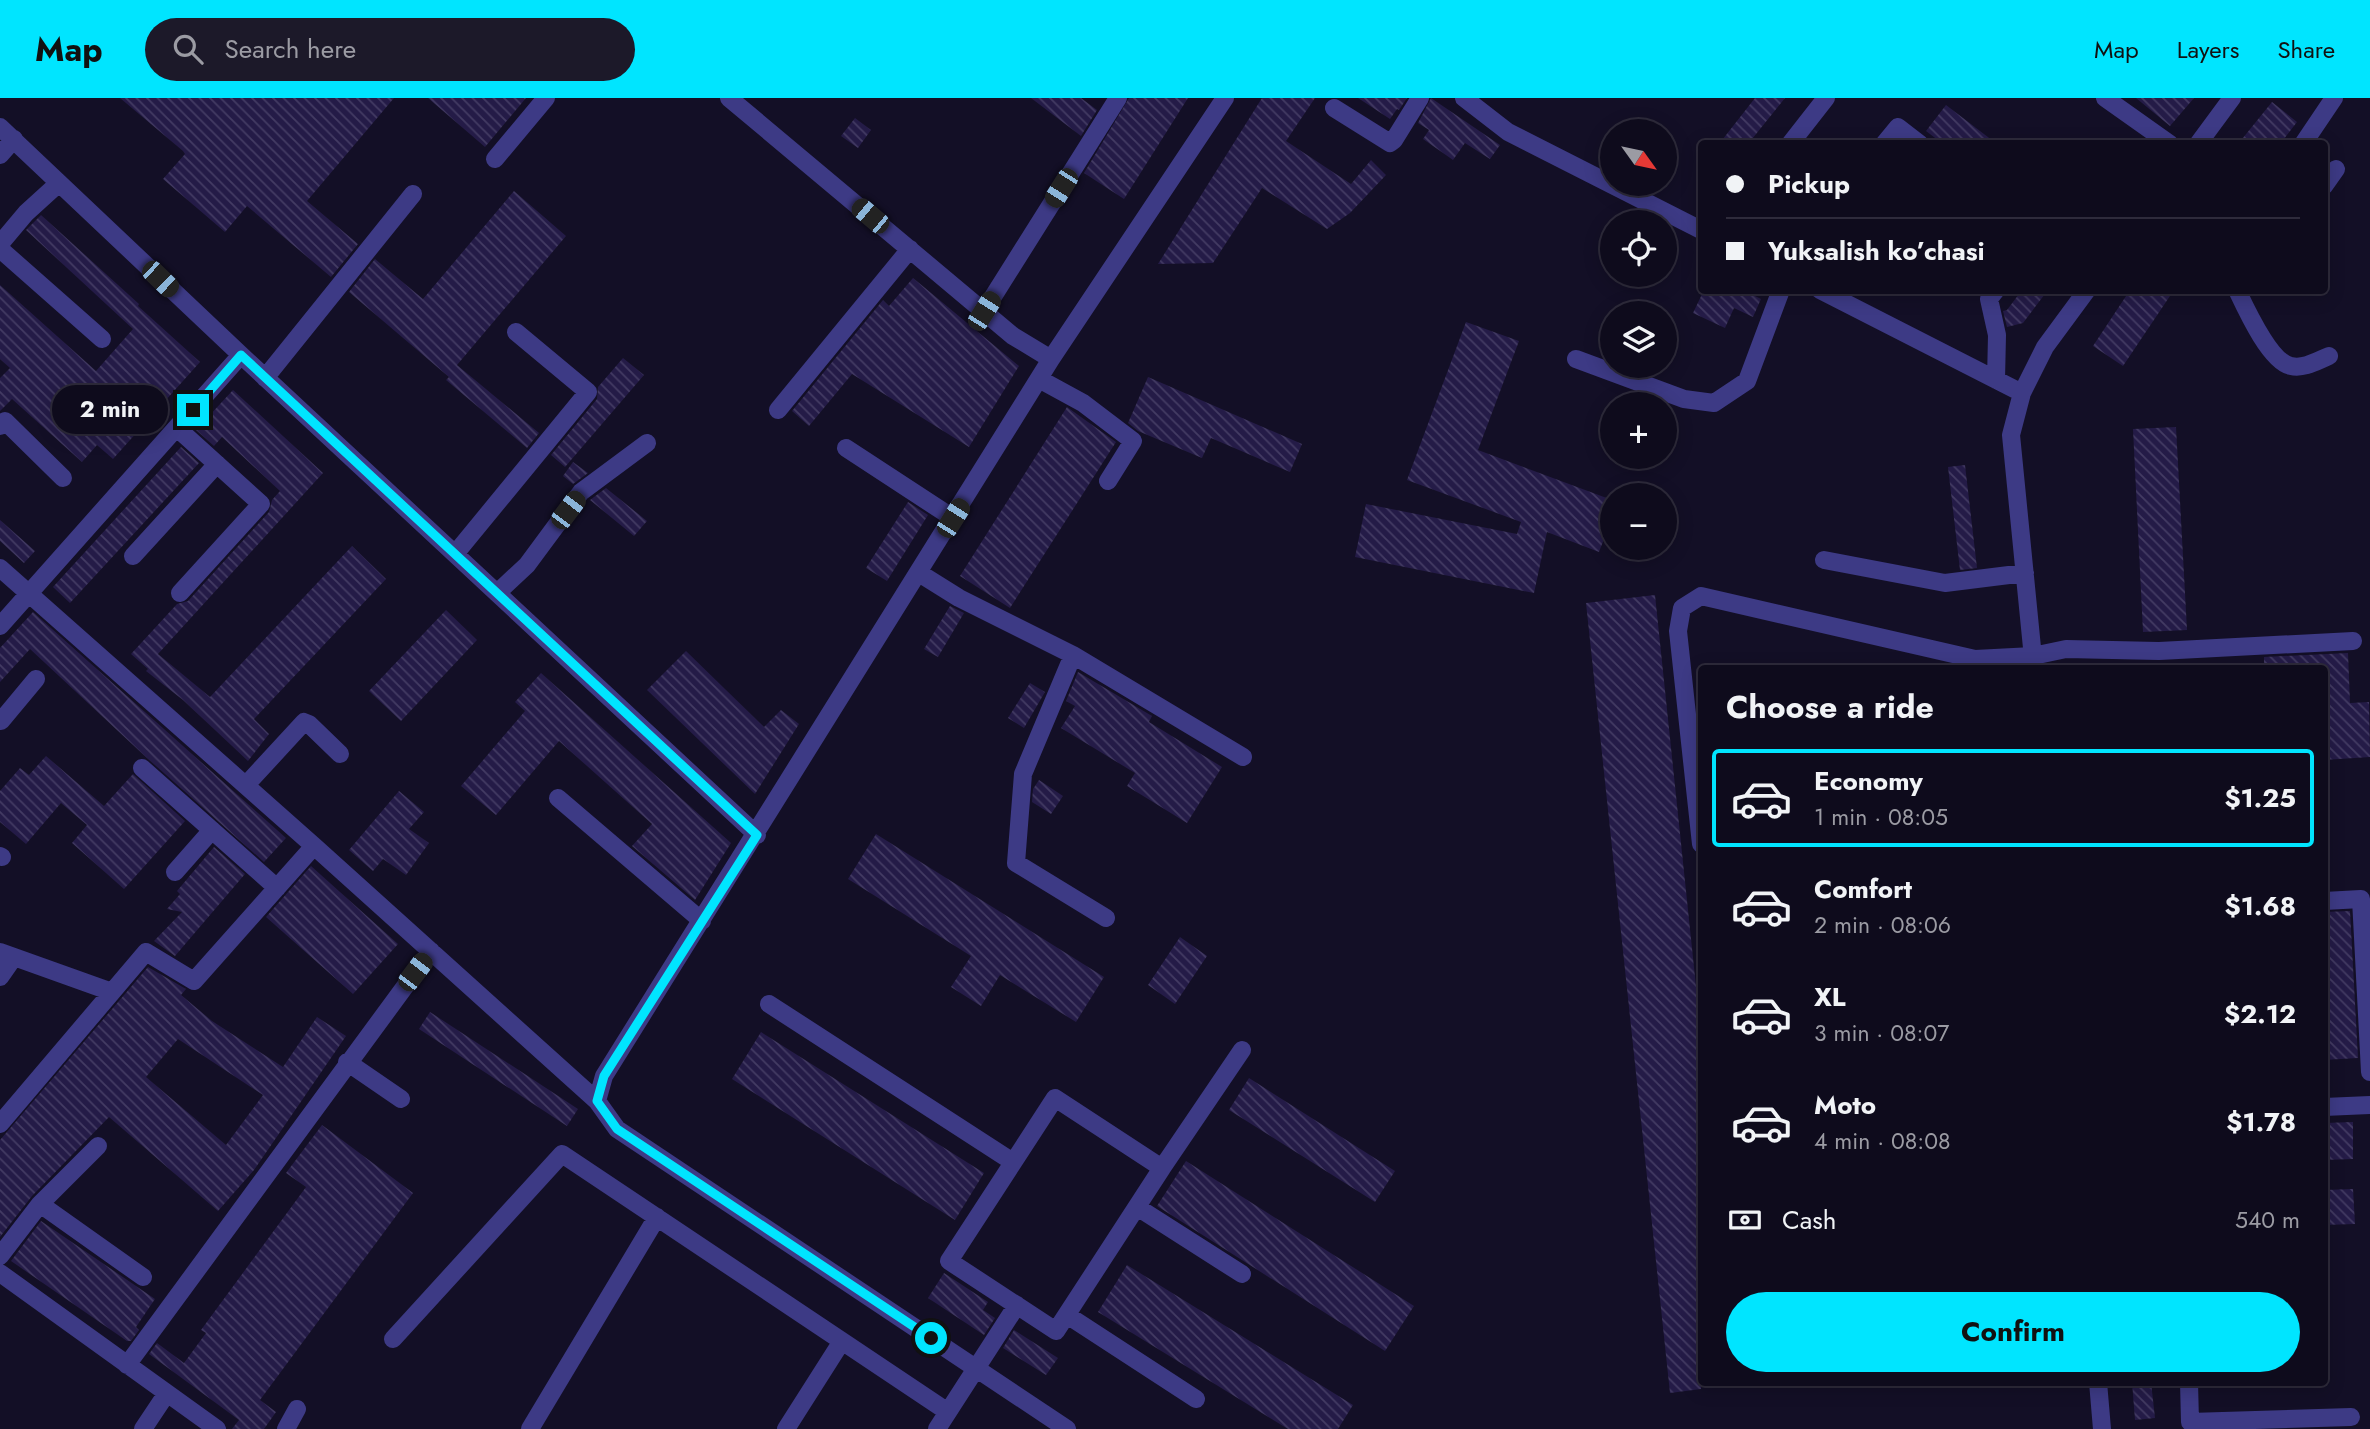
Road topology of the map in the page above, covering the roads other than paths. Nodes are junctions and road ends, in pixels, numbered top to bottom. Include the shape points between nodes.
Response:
1 (729, 98) edge
2 (1118, 98) edge
3 (1225, 98) edge
4 (1420, 98) edge
5 (1826, 98) edge
6 (2105, 98) edge
7 (2232, 98) edge
8 (2334, 98) edge
9 (1469, 100) edge
10 (538, 101) edge
11 (1334, 108) dead end
12 (0, 127) edge
13 (13, 139) junction
14 (1793, 140) edge
15 (1887, 140) edge
16 (1915, 140) edge
17 (2164, 140) edge
18 (2201, 140) edge
19 (2306, 140) edge
20 (0, 155) edge
21 (495, 159) dead end
22 (2336, 169) dead end
23 (2328, 180) edge
24 (59, 183) junction
25 (413, 194) dead end
26 (1698, 228) edge
27 (0, 246) edge
28 (910, 249) junction
29 (1780, 294) edge
30 (1828, 294) edge
31 (1987, 294) edge
32 (2084, 294) edge
33 (2239, 294) edge
34 (984, 311) junction
35 (516, 332) dead end
36 (102, 339) dead end
37 (241, 355) junction
38 (2329, 356) dead end
39 (1051, 359) junction
40 (1576, 359) dead end
41 (265, 378) junction
42 (1039, 379) junction
43 (1996, 380) junction
44 (2022, 393) junction
45 (778, 410) dead end
46 (0, 426) edge
47 (177, 428) junction
48 (648, 443) dead end
49 (846, 448) dead end
50 (216, 464) junction
51 (63, 478) dead end
52 (1108, 481) dead end
53 (953, 518) junction
54 (455, 554) junction
55 (133, 556) dead end
56 (1824, 559) dead end
57 (0, 568) edge
58 (919, 573) junction
59 (2025, 573) junction
60 (180, 593) dead end
61 (497, 593) junction
62 (29, 594) junction
63 (0, 626) edge
64 (2353, 641) dead end
65 (1073, 655) junction
66 (2033, 662) edge
67 (36, 679) dead end
68 (0, 720) edge
69 (340, 754) dead end
70 (1243, 757) dead end
71 (142, 768) dead end
72 (246, 785) junction
73 (558, 798) dead end
74 (1698, 816) edge
75 (212, 830) junction
76 (757, 835) junction
77 (314, 846) junction
78 (175, 872) dead end
79 (277, 888) junction
80 (2328, 901) edge
81 (1106, 918) dead end
82 (702, 921) junction
83 (431, 951) junction
84 (7, 955) edge
85 (0, 977) edge
86 (112, 992) junction
87 (769, 1004) dead end
88 (1242, 1049) dead end
89 (347, 1062) junction
90 (2370, 1072) edge
91 (401, 1099) dead end
92 (597, 1101) junction
93 (2370, 1105) edge
94 (2328, 1107) edge
95 (0, 1124) edge
96 (98, 1146) dead end
97 (1013, 1162) junction
98 (1162, 1168) junction
99 (40, 1204) junction
100 (1137, 1207) junction
101 (657, 1217) junction
102 (0, 1256) edge
103 (0, 1273) edge
104 (1242, 1274) dead end
105 (143, 1277) dead end
106 (1017, 1305) junction
107 (1067, 1315) junction
108 (393, 1339) dead end
109 (842, 1341) junction
110 (127, 1365) junction
111 (976, 1368) junction
112 (2098, 1386) edge
113 (2189, 1386) edge
114 (167, 1393) junction
115 (1196, 1399) dead end
116 (297, 1409) dead end
117 (948, 1412) junction
118 (2351, 1417) dead end
119 (2191, 1426) edge
120 (143, 1429) edge
121 (217, 1429) edge
122 (286, 1429) edge
123 (530, 1429) edge
124 (786, 1429) edge
125 (937, 1429) edge
126 (1067, 1429) edge
127 (2102, 1429) edge

1 - 28 street
2 - 34 street
3 - 39 street
4 - 11 street via 1390,143
5 - 14 street
6 - 17 street
7 - 18 street
8 - 19 street
9 - 26 street via 1508,132
10 - 21 street
12 - 13 street
13 - 20 street
13 - 24 street
15 - 16 street via 1898,127
22 - 23 street
24 - 27 street via 26,213
24 - 37 street
25 - 41 street
27 - 36 street
28 - 34 street
28 - 45 street
29 - 40 street via 1747,381 1714,403 1684,399
30 - 43 street
31 - 43 street via 1997,335
32 - 44 street via 2045,346
33 - 38 street via 2274,355 2290,366 2306,366
34 - 39 street
35 - 54 street via 588,392
37 - 41 street
37 - 47 street
39 - 42 street
41 - 54 street
42 - 52 street via 1083,403 1133,442
42 - 53 street
43 - 44 street
44 - 59 street via 2011,435
46 - 51 street via 5,421
47 - 50 street
47 - 62 street
48 - 61 street via 581,492 527,565
49 - 53 street
50 - 55 street
50 - 60 street via 261,504
53 - 58 street
54 - 61 street
56 - 59 street via 1945,583
57 - 62 street
58 - 65 street
58 - 76 street
59 - 66 street
61 - 76 street
62 - 63 street
62 - 72 street
64 - 66 street via 2159,651 2066,649
65 - 70 street
65 - 81 street via 1023,774 1016,863
66 - 74 street via 1975,659 1701,596 1682,608 1678,631
67 - 68 street
69 - 72 street via 304,722
71 - 75 street
72 - 77 street
73 - 82 street
75 - 78 street
75 - 79 street
76 - 82 street
77 - 79 street
77 - 83 street
79 - 86 street via 194,981 146,952
80 - 90 street via 2361,899
82 - 92 street via 604,1076
83 - 89 street
83 - 92 street
84 - 85 street
84 - 86 street
86 - 95 street
87 - 97 street
88 - 98 street
89 - 91 street
89 - 110 street
92 - 111 street via 617,1129
93 - 94 street
96 - 99 street
97 - 98 street via 1055,1098
97 - 106 street via 948,1261
98 - 100 street
99 - 102 street
99 - 105 street
100 - 104 street
100 - 107 street
101 - 108 street via 562,1154
101 - 109 street
101 - 123 street
103 - 110 street
106 - 107 street via 1056,1331
106 - 111 street
107 - 115 street
109 - 117 street
109 - 124 street
110 - 114 street
111 - 117 street
111 - 126 street
112 - 127 street
113 - 119 street
114 - 120 street
114 - 121 street
116 - 122 street
117 - 125 street
118 - 119 street

